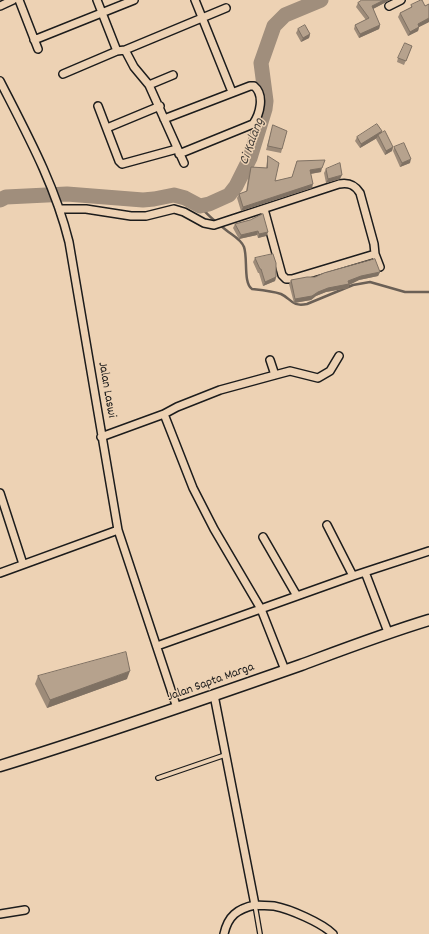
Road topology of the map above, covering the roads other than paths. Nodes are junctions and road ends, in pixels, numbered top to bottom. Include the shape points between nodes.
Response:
1 (13, 0) edge
2 (19, 0) edge
3 (97, 0) edge
4 (134, 0) edge
5 (195, 0) edge
6 (401, 0) edge
7 (0, 6) edge
8 (390, 6) dead end
9 (226, 8) dead end
10 (101, 14) junction
11 (203, 18) junction
12 (34, 40) junction
13 (38, 49) dead end
14 (125, 50) junction
15 (117, 51) junction
16 (63, 74) dead end
17 (173, 75) dead end
18 (0, 81) edge
19 (149, 85) junction
20 (232, 92) junction
21 (98, 106) dead end
22 (160, 106) junction
23 (164, 119) junction
24 (107, 128) junction
25 (178, 152) junction
26 (184, 164) dead end
27 (59, 206) junction
28 (264, 209) junction
29 (375, 254) junction
30 (380, 268) edge
31 (339, 356) dead end
32 (270, 360) dead end
33 (275, 375) junction
34 (164, 414) junction
35 (101, 437) junction
36 (0, 493) edge
37 (327, 525) dead end
38 (118, 530) junction
39 (263, 537) dead end
40 (429, 550) edge
41 (23, 564) junction
42 (365, 572) junction
43 (0, 573) edge
44 (353, 576) junction
45 (297, 596) junction
46 (261, 609) junction
47 (429, 620) edge
48 (388, 632) junction
49 (157, 646) junction
50 (285, 670) junction
51 (214, 695) junction
52 (177, 708) junction
53 (225, 755) junction
54 (0, 766) edge
55 (158, 778) dead end
56 (255, 905) junction
57 (25, 910) dead end
58 (0, 914) edge
59 (224, 934) edge
60 (260, 934) edge
61 (333, 934) edge

1 - 7 street
2 - 12 street
3 - 10 street
4 - 10 street
5 - 11 street
6 - 8 street
9 - 11 street
10 - 12 street
10 - 15 street
11 - 14 street
11 - 20 street
12 - 13 street
14 - 15 street
14 - 19 street via 134,68
15 - 16 street
17 - 19 street
18 - 27 street, Jalan Laswi via 34,148
19 - 22 street
20 - 23 street
20 - 25 street via 252,86 258,89 259,109 253,124
21 - 24 street
22 - 23 street
22 - 24 street
23 - 25 street
24 - 25 street via 122,164
25 - 26 street
27 - 28 street via 138,216 174,209 214,225
27 - 35 street, Jalan Laswi via 69,242
28 - 29 street via 282,275 286,279
28 - 29 street via 339,184 352,184 360,193
29 - 30 street
31 - 33 street via 330,371 318,378 290,371
32 - 33 street
33 - 34 street via 220,390
34 - 35 street
34 - 46 street via 200,503
35 - 38 street, Jalan Laswi
36 - 41 street
37 - 44 street
38 - 41 street
38 - 49 street, Jalan Laswi
39 - 45 street
40 - 42 street
41 - 43 street
42 - 44 street
42 - 48 street
44 - 45 street
45 - 46 street
46 - 49 street
46 - 50 street
47 - 48 main road, Jalan Sapta Marga
48 - 50 main road, Jalan Sapta Marga
49 - 52 street, Jalan Laswi
50 - 51 main road, Jalan Sapta Marga
51 - 52 main road, Jalan Sapta Marga
51 - 53 street
52 - 54 main road, Jalan Sapta Marga
53 - 55 lane
53 - 56 street
56 - 59 street via 236,913 227,923
56 - 60 lane
56 - 61 street via 274,906 292,912 323,926
57 - 58 street

